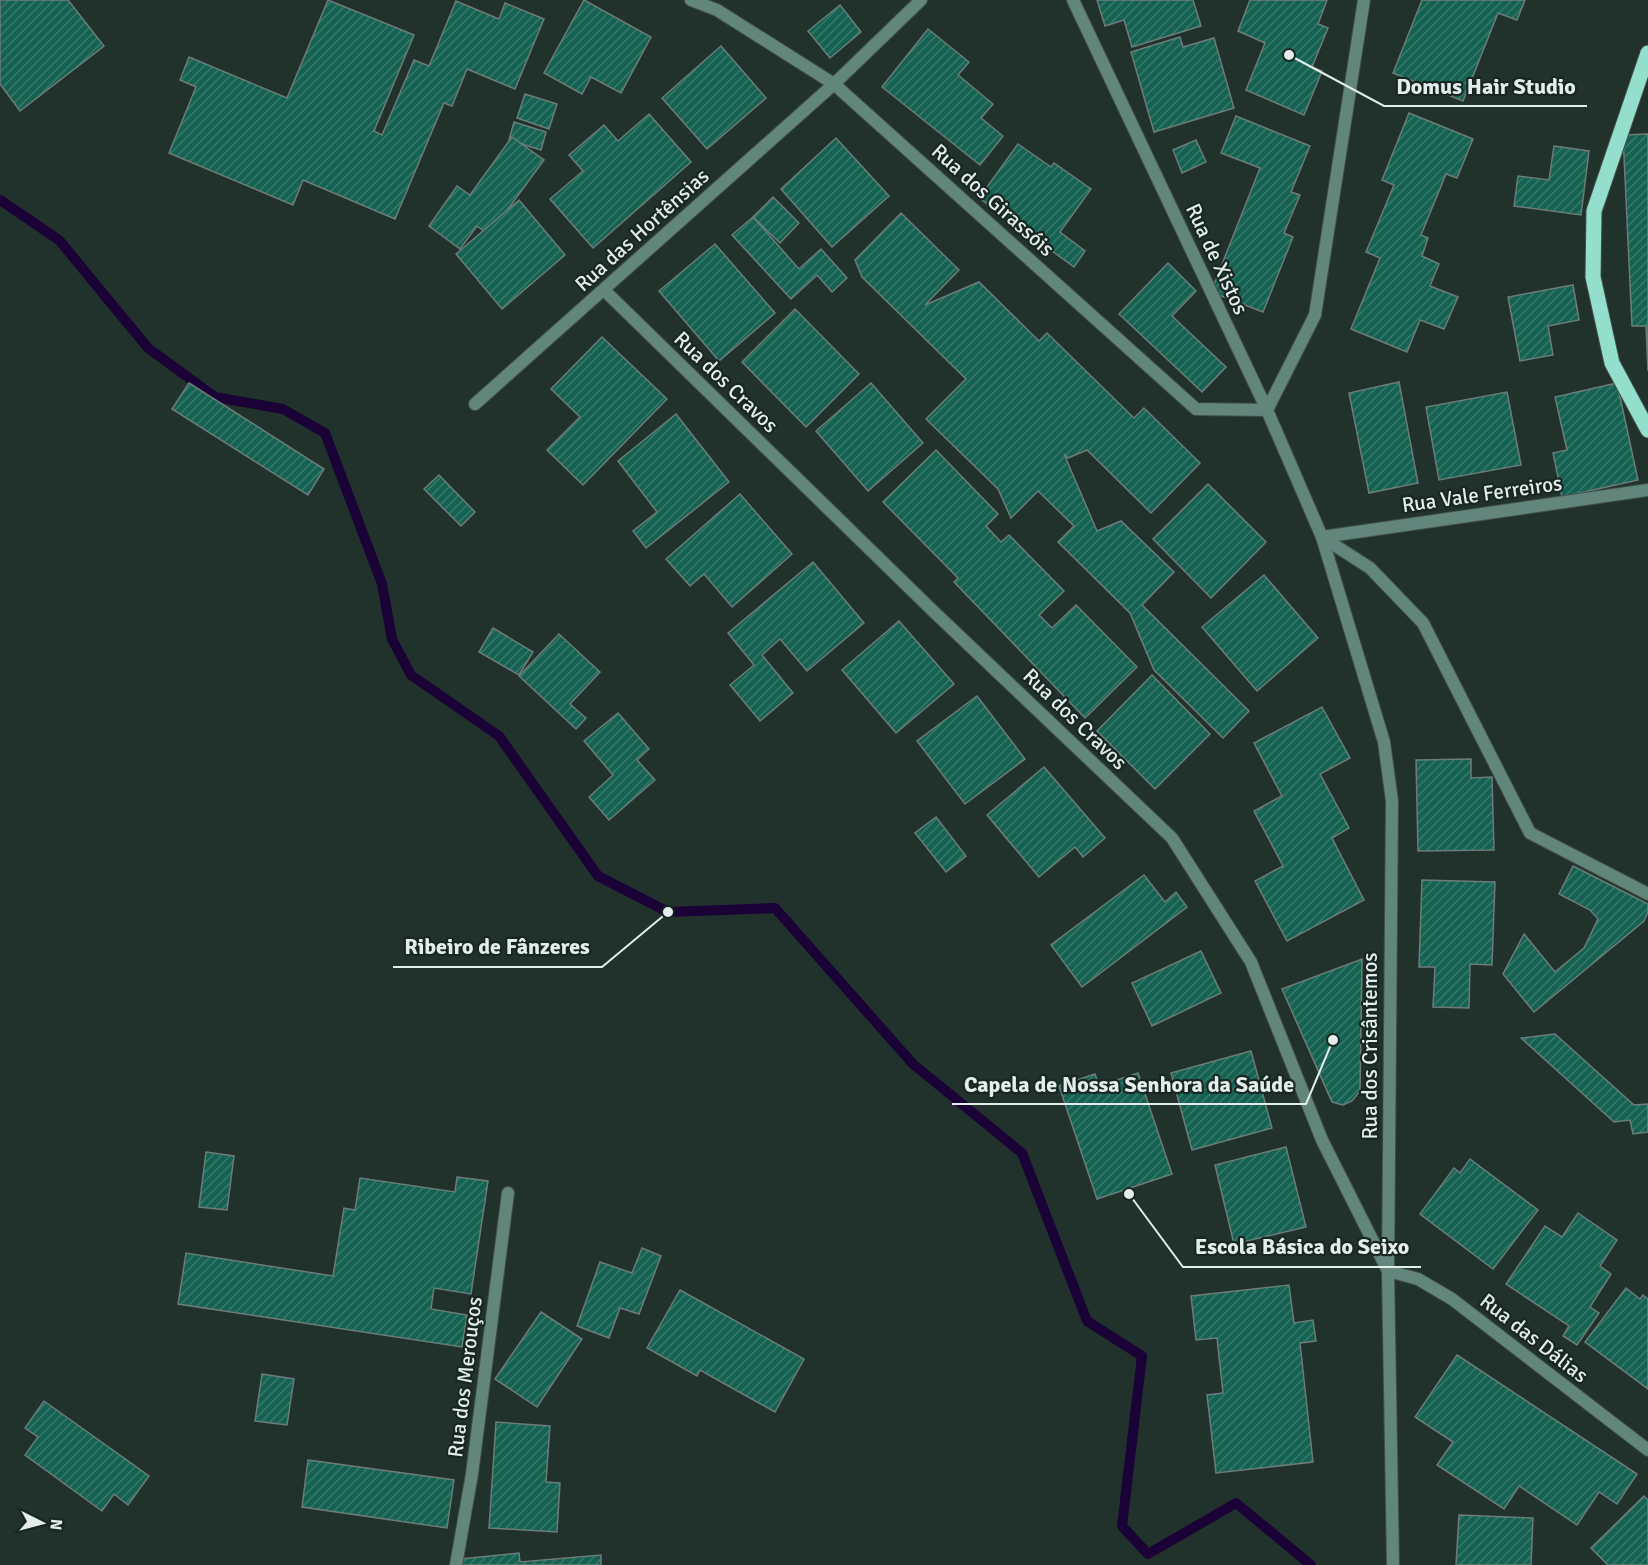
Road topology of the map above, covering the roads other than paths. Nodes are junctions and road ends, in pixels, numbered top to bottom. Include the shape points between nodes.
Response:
1 (691, 0) edge
2 (921, 0) edge
3 (1073, 0) edge
4 (1364, 0) edge
5 (1648, 53) edge
6 (834, 84) junction
7 (604, 290) junction
8 (475, 404) dead end
9 (1267, 410) junction
10 (1648, 430) edge
11 (1648, 490) edge
12 (1322, 537) junction
13 (1648, 894) edge
14 (508, 1193) dead end
15 (1388, 1271) junction
16 (1648, 1450) edge
17 (456, 1565) edge
18 (1393, 1565) edge

1 - 6 street, Rua dos Girassóis via 717,10
2 - 6 street, Rua das Hortênsias
3 - 9 street, Rua de Xistos
4 - 9 street via 1315,315
5 - 10 main road via 1594,211 1593,277 1612,363
6 - 7 street, Rua das Hortênsias
6 - 9 street, Rua dos Girassóis via 1196,409
7 - 8 street, Rua das Hortênsias
7 - 15 street, Rua dos Cravos via 1172,838 1251,962 1322,1140
9 - 12 street, Rua de Xistos
11 - 12 street, Rua Vale Ferreiros
12 - 13 street via 1370,568 1423,623 1530,833
12 - 15 street, Rua dos Crisântemos via 1384,742 1392,801
14 - 17 street, Rua dos Merouços via 472,1474
15 - 16 street, Rua das Dálias via 1418,1279 1452,1299
15 - 18 street, Rua dos Crisântemos

